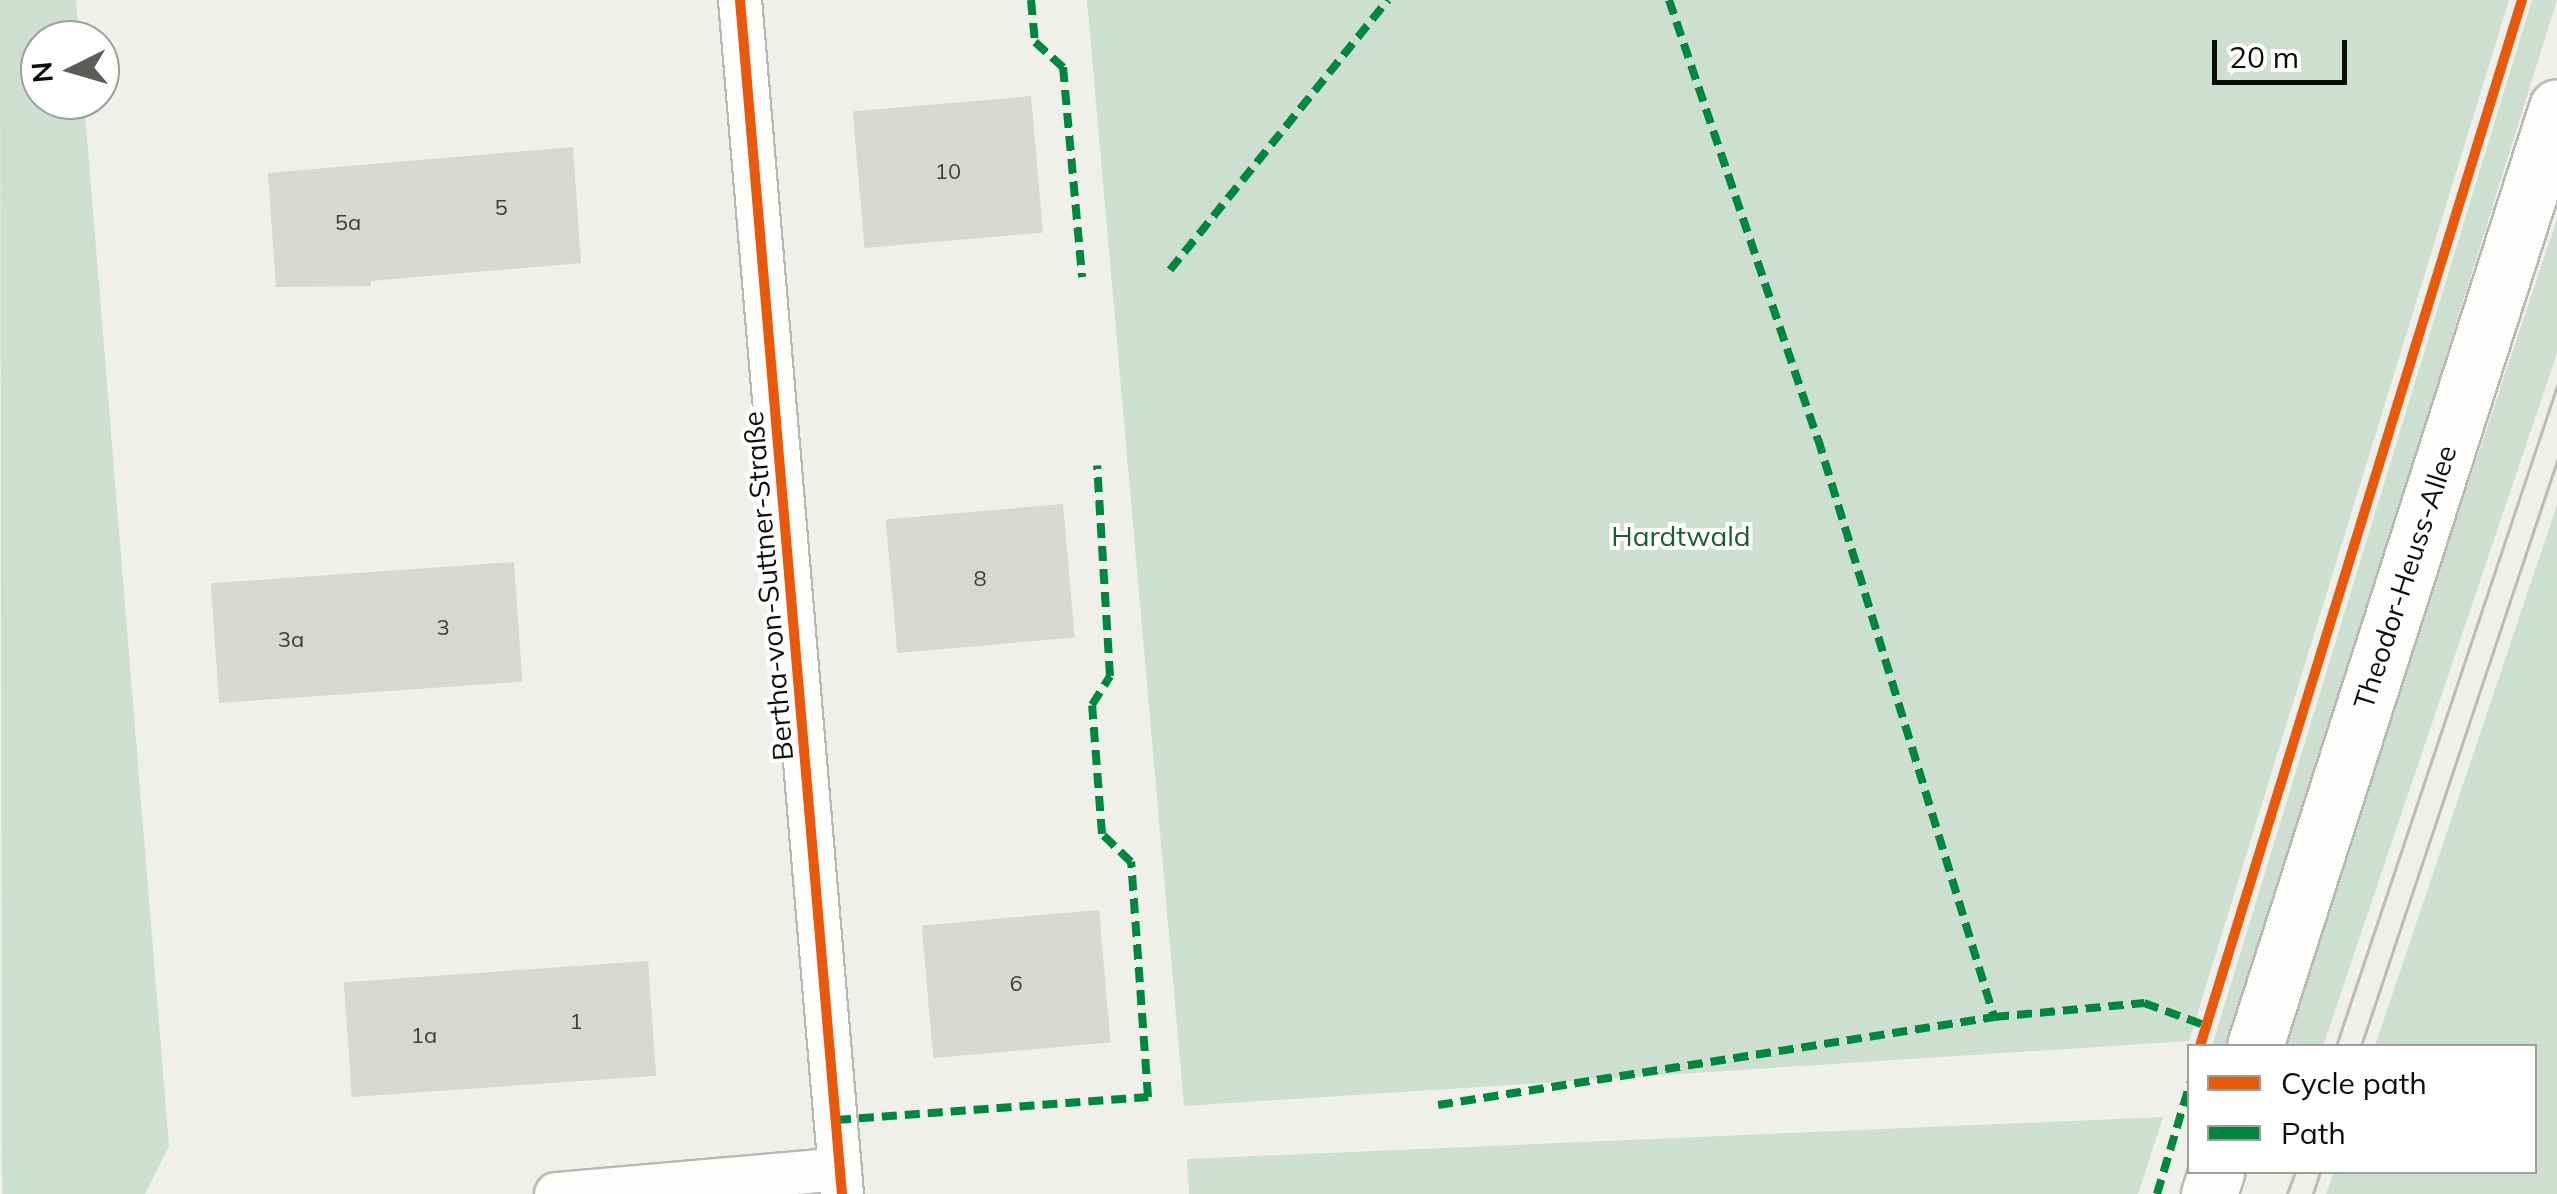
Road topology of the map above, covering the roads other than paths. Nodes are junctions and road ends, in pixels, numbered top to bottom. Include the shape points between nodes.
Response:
1 (740, 0) edge
2 (2557, 107) edge
3 (2256, 1044) edge
4 (841, 1181) edge
5 (556, 1194) edge

1 - 4 street, Bertha-von-Suttner-Straße
2 - 3 main road, Theodor-Heuss-Allee
4 - 5 street

